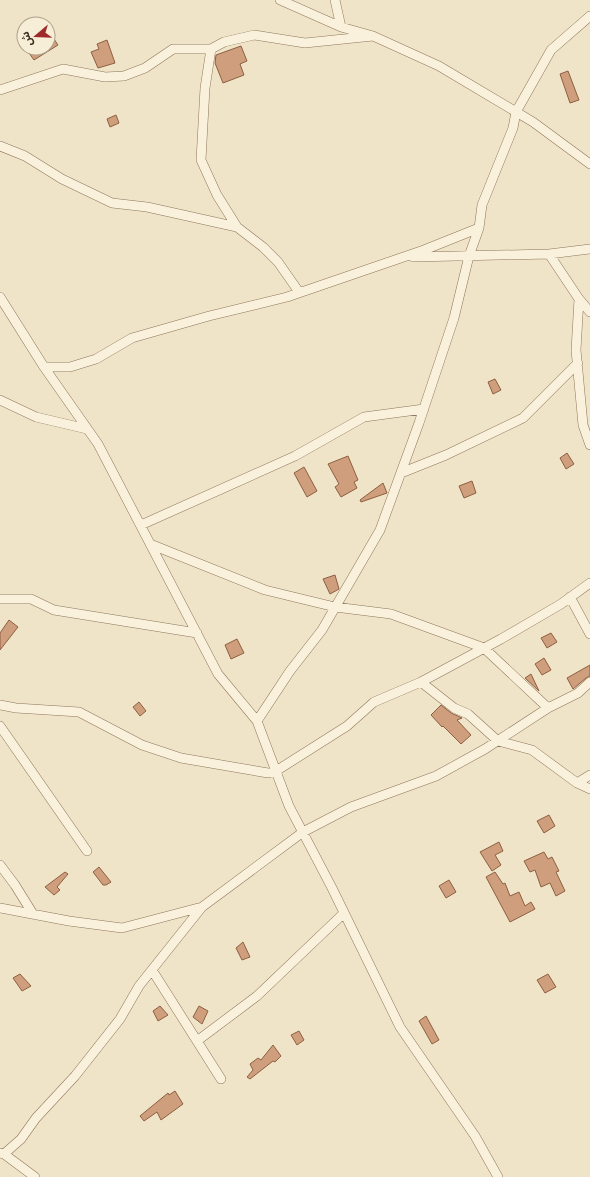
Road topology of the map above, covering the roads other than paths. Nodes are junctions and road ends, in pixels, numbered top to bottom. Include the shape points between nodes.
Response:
1 (280, 0) edge
2 (336, 0) edge
3 (590, 16) edge
4 (341, 27) junction
5 (373, 36) junction
6 (211, 49) junction
7 (0, 90) edge
8 (516, 112) junction
9 (0, 146) edge
10 (590, 164) edge
11 (237, 227) junction
12 (479, 228) junction
13 (590, 249) edge
14 (550, 254) junction
15 (469, 256) junction
16 (404, 257) junction
17 (299, 292) junction
18 (0, 297) edge
19 (579, 299) junction
20 (590, 312) edge
21 (578, 363) junction
22 (44, 367) junction
23 (0, 400) edge
24 (424, 408) junction
25 (87, 429) junction
26 (590, 445) edge
27 (401, 473) junction
28 (141, 525) junction
29 (150, 544) junction
30 (590, 583) edge
31 (570, 597) junction
32 (0, 599) edge
33 (335, 607) junction
34 (197, 633) junction
35 (590, 634) edge
36 (484, 648) junction
37 (421, 682) junction
38 (590, 682) edge
39 (0, 705) edge
40 (548, 708) junction
41 (257, 721) junction
42 (0, 726) edge
43 (498, 741) junction
44 (276, 771) junction
45 (590, 775) edge
46 (577, 782) junction
47 (590, 789) edge
48 (303, 832) junction
49 (87, 852) dead end
50 (0, 865) edge
51 (202, 907) junction
52 (0, 908) edge
53 (344, 913) junction
54 (33, 914) junction
55 (152, 970) junction
56 (197, 1041) junction
57 (222, 1079) dead end
58 (2, 1154) edge
59 (35, 1177) edge
60 (498, 1177) edge

1 - 4 street
2 - 4 street
3 - 8 street via 551,50
4 - 5 street
5 - 6 street via 305,43 254,35 224,42
5 - 8 street via 439,66
6 - 7 street via 173,49 145,68 124,76 105,77 63,69
6 - 11 street via 205,88 200,160 217,195
8 - 10 street
8 - 12 street via 513,128 482,205
9 - 11 street via 25,156 62,179 112,202
11 - 17 street via 278,262
12 - 15 street
12 - 16 street
13 - 14 street
14 - 15 street
14 - 19 street
15 - 16 street
15 - 24 street via 454,318
16 - 17 street
17 - 22 street via 132,338 96,360 70,367
18 - 22 street
19 - 20 street
19 - 21 street via 576,350
21 - 26 street via 583,425
21 - 27 street via 523,418 446,455
22 - 25 street
23 - 25 street via 36,416
24 - 27 street
24 - 28 street via 364,417 295,456
25 - 28 street via 98,444
27 - 33 street via 380,530
28 - 29 street
29 - 33 street via 265,590
29 - 34 street
30 - 31 street
31 - 35 street
31 - 36 street
32 - 34 street via 31,599 54,610
33 - 36 street via 391,614
33 - 41 street via 322,630 290,671
34 - 41 street via 218,674
36 - 37 street
36 - 40 street
37 - 43 street via 454,708 468,714
37 - 44 street via 374,702 347,726
38 - 40 street via 578,693
39 - 44 street via 79,712 142,745 181,758 268,773
40 - 43 street
41 - 44 street
42 - 49 street
43 - 46 street via 532,750
43 - 48 street via 436,776 351,807
44 - 48 street via 289,806
45 - 46 street
46 - 47 street
48 - 51 street
48 - 53 street
50 - 54 street
51 - 54 street via 122,928
51 - 55 street
52 - 54 street
53 - 56 street via 257,996
53 - 60 street via 400,1027 475,1136
55 - 56 street
55 - 58 street via 139,986 120,1019 79,1070 36,1118 21,1140
56 - 57 street
58 - 59 street

